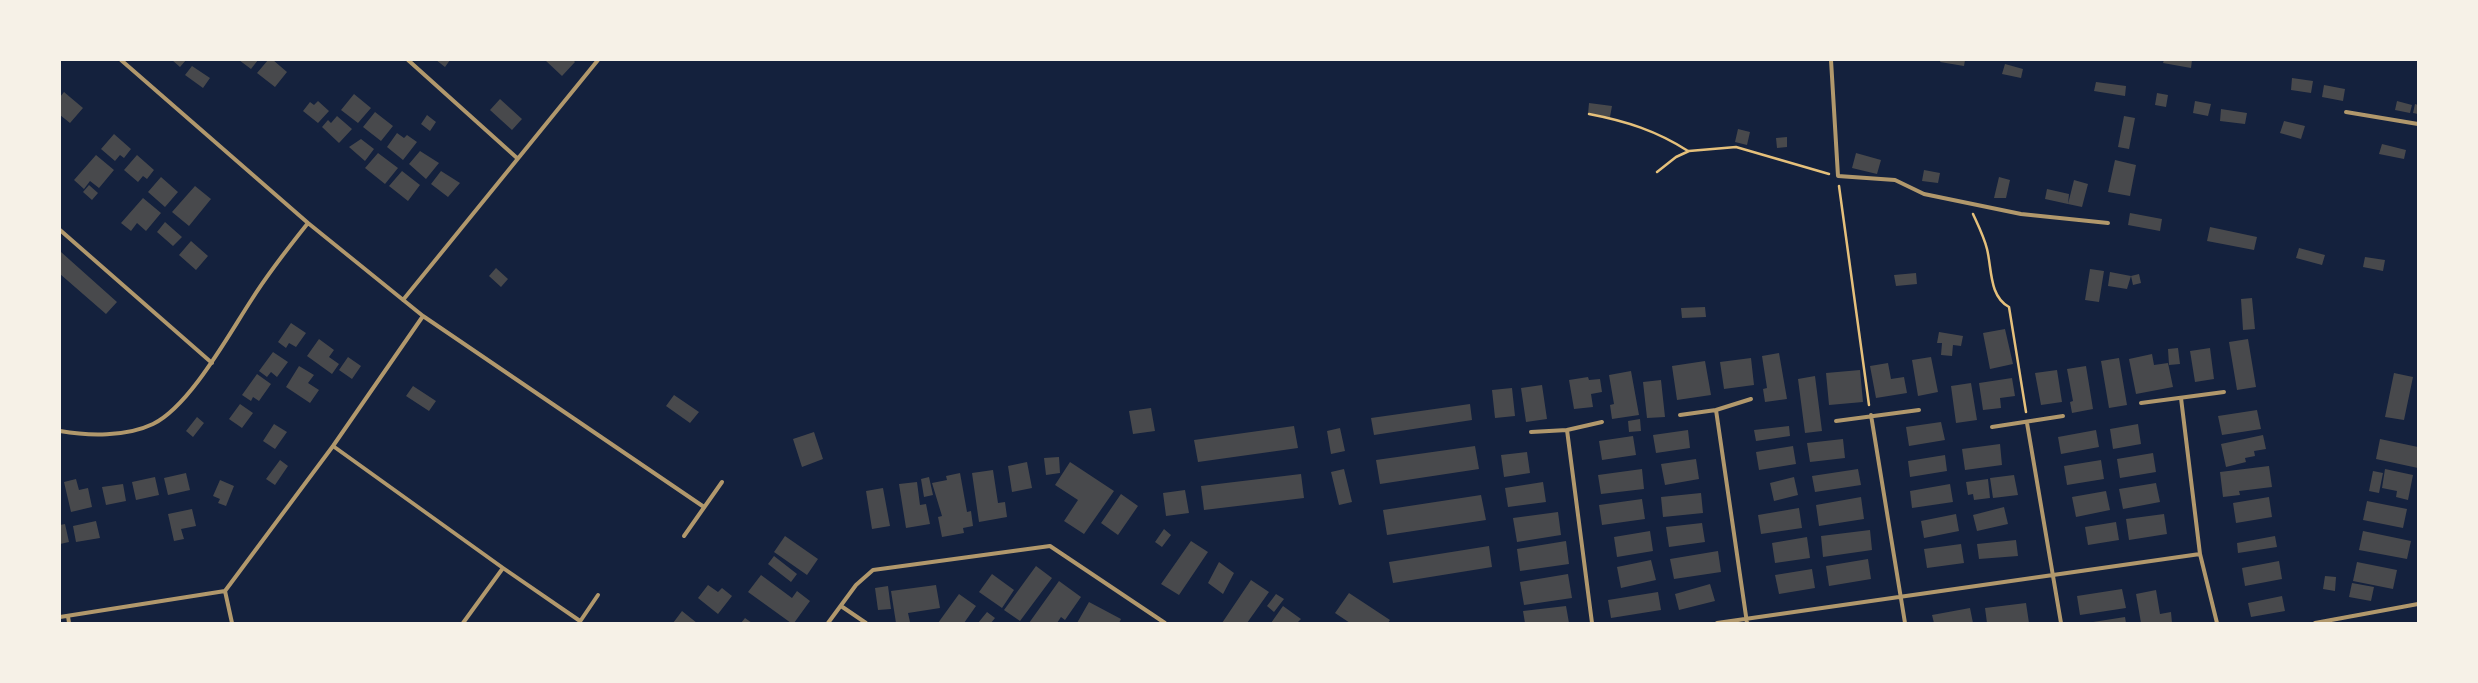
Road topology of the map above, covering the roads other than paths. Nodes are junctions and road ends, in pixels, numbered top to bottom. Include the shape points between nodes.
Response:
1 (120, 60) edge
2 (408, 60) edge
3 (598, 60) edge
4 (1830, 60) edge
5 (2346, 112) dead end
6 (2418, 124) edge
7 (517, 158) junction
8 (308, 223) junction
9 (2108, 223) dead end
10 (60, 230) edge
11 (403, 300) junction
12 (423, 316) junction
13 (212, 363) junction
14 (2224, 392) dead end
15 (2181, 398) junction
16 (1751, 399) dead end
17 (2141, 403) dead end
18 (1716, 410) junction
19 (1918, 410) dead end
20 (1680, 415) dead end
21 (1871, 416) junction
22 (2063, 416) dead end
23 (1836, 421) dead end
24 (1602, 422) dead end
25 (2027, 423) junction
26 (1992, 427) dead end
27 (1566, 430) junction
28 (60, 431) edge
29 (1531, 432) dead end
30 (333, 446) junction
31 (722, 482) dead end
32 (704, 507) junction
33 (684, 536) dead end
34 (2200, 554) junction
35 (502, 568) junction
36 (2053, 575) junction
37 (226, 591) junction
38 (598, 595) dead end
39 (1900, 597) junction
40 (2418, 604) edge
41 (841, 606) junction
42 (68, 616) junction
43 (60, 617) edge
44 (1747, 621) edge
45 (579, 622) edge
46 (69, 623) edge
47 (232, 623) edge
48 (463, 623) edge
49 (828, 623) edge
50 (866, 623) edge
51 (1165, 623) edge
52 (1592, 623) edge
53 (1717, 623) edge
54 (1904, 623) edge
55 (2061, 623) edge
56 (2217, 623) edge
57 (2316, 623) edge

1 - 8 street
2 - 7 street
3 - 7 street
4 - 9 street via 1838,176 1895,180 1924,194 2021,214
5 - 6 street
7 - 11 street
8 - 11 street
8 - 13 street via 270,272
10 - 13 street
11 - 12 street
12 - 30 street
12 - 32 street
13 - 28 street via 170,412 152,424 128,431 103,434
14 - 15 street
15 - 17 street
15 - 34 street
16 - 18 street
18 - 20 street
18 - 44 street
19 - 21 street
21 - 23 street
21 - 39 street
22 - 25 street
24 - 27 street
25 - 26 street
25 - 36 street
27 - 29 street
27 - 52 street
30 - 35 street
30 - 37 street
31 - 32 street
32 - 33 street
34 - 36 street
34 - 56 street
35 - 45 street
35 - 48 street
36 - 39 street
36 - 55 street
37 - 42 street
37 - 47 street
38 - 45 street
39 - 44 street
39 - 54 street
40 - 57 street
41 - 49 street
41 - 50 street
41 - 51 street via 856,586 873,570 1050,546
42 - 43 street
42 - 46 street
44 - 53 street

